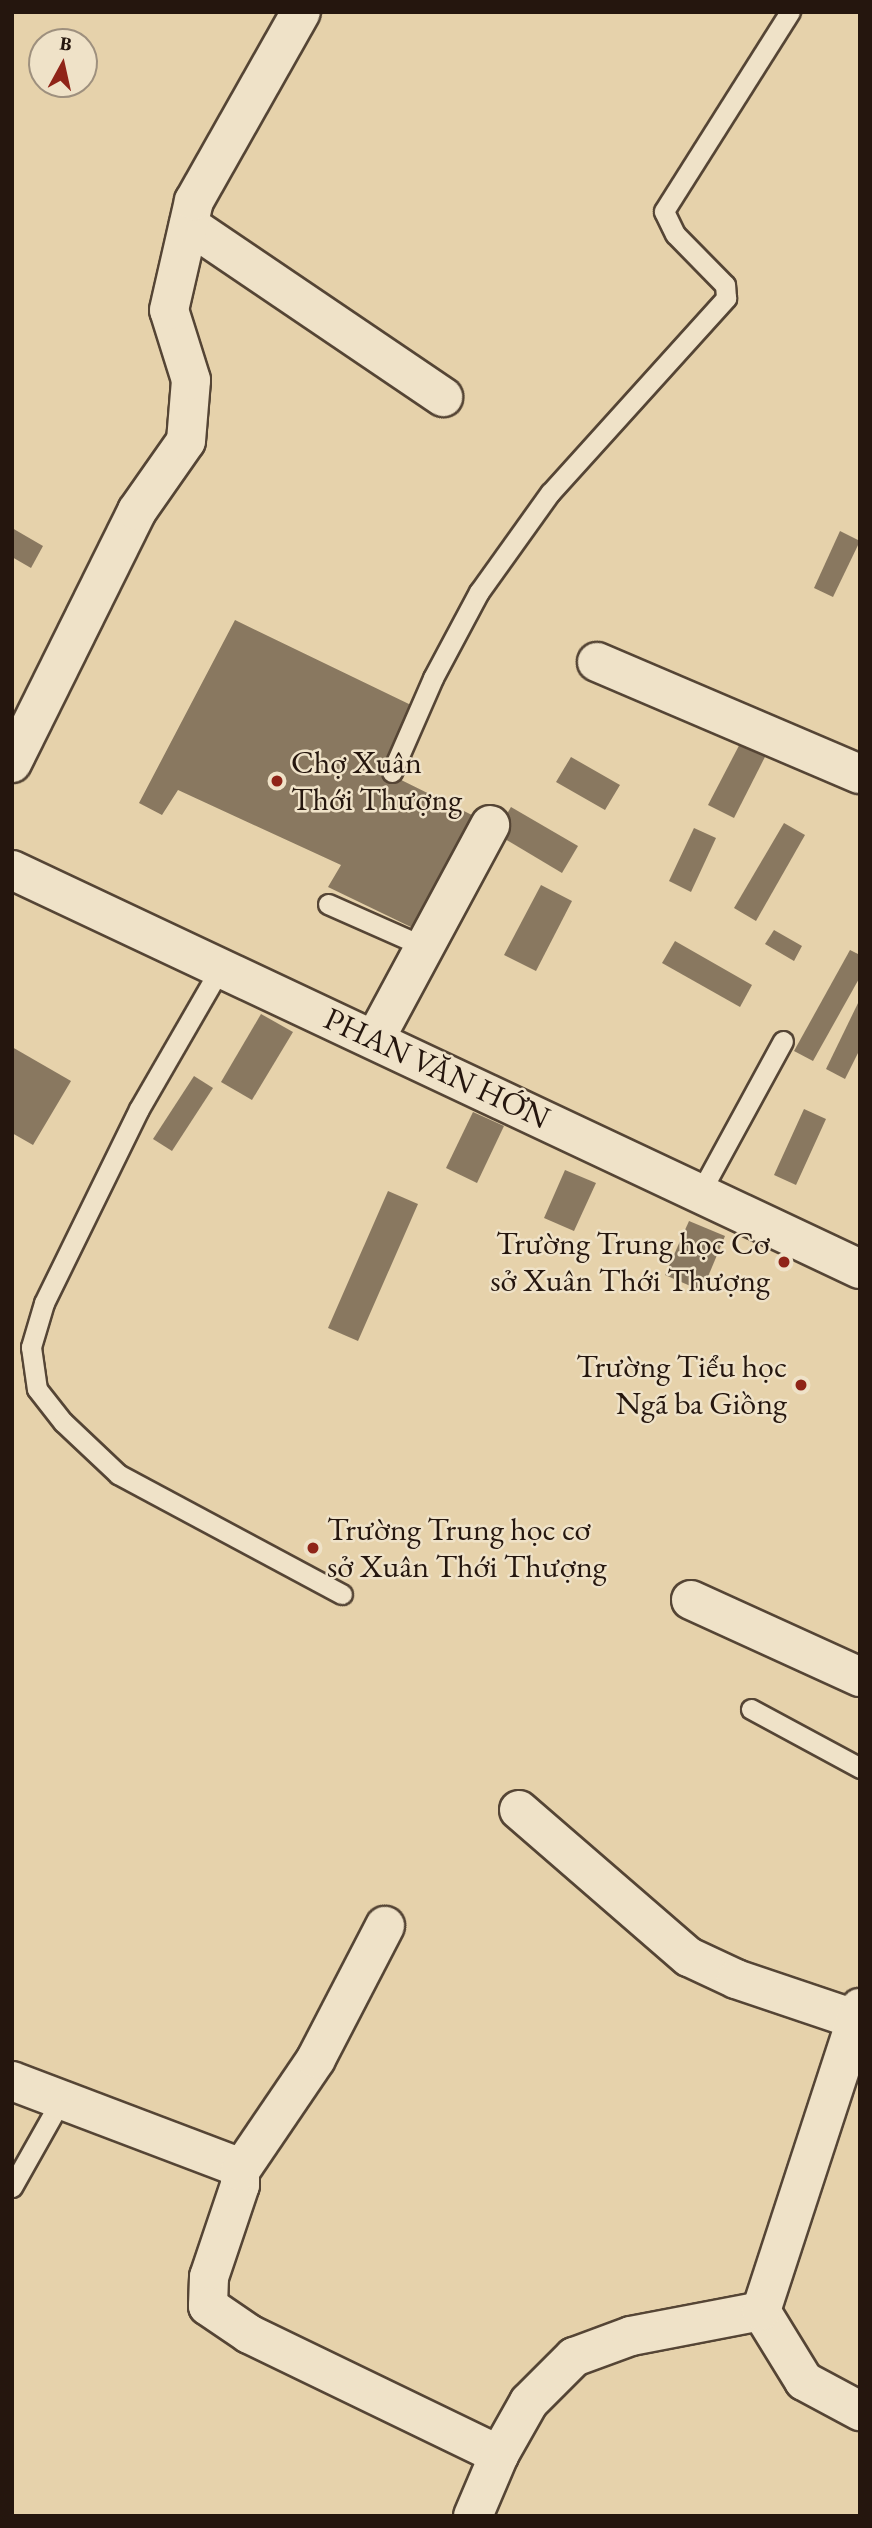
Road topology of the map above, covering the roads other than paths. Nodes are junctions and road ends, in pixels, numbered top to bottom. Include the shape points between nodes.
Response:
1 (301, 12) edge
2 (790, 12) edge
3 (188, 225) junction
4 (443, 397) dead end
5 (597, 662) dead end
6 (12, 763) edge
7 (392, 772) dead end
8 (860, 774) edge
9 (491, 825) dead end
10 (12, 870) edge
11 (328, 904) dead end
12 (423, 946) junction
13 (221, 967) junction
14 (375, 1039) junction
15 (783, 1041) dead end
16 (700, 1193) junction
17 (860, 1269) edge
18 (342, 1594) dead end
19 (691, 1600) dead end
20 (860, 1677) edge
21 (751, 1709) dead end
22 (860, 1768) edge
23 (519, 1810) dead end
24 (384, 1926) dead end
25 (858, 2017) edge
26 (12, 2081) edge
27 (61, 2100) junction
28 (240, 2171) junction
29 (12, 2187) edge
30 (761, 2311) junction
31 (860, 2412) edge
32 (499, 2455) junction
33 (473, 2516) edge

1 - 3 street via 194,201
2 - 7 lane via 664,212 675,234 725,285 726,298 559,482 479,592 433,678
3 - 4 street
3 - 6 street via 169,310 191,380 186,441 137,511
5 - 8 street
9 - 12 street
10 - 13 street, PHAN VĂN HỚN
11 - 12 lane
12 - 14 street
13 - 14 street, PHAN VĂN HỚN
13 - 18 lane via 139,1109 44,1303 31,1347 37,1389 63,1422 118,1474
14 - 16 street, PHAN VĂN HỚN
15 - 16 lane
16 - 17 street, PHAN VĂN HỚN
19 - 20 street
21 - 22 lane
23 - 25 street via 689,1957 736,1979
24 - 28 street via 316,2059
25 - 30 street
26 - 27 street
27 - 28 street via 182,2144
27 - 29 lane
28 - 32 street via 240,2185 209,2277 208,2306 249,2334
30 - 31 street via 804,2381
30 - 32 street via 631,2336 574,2357 529,2402
32 - 33 street

